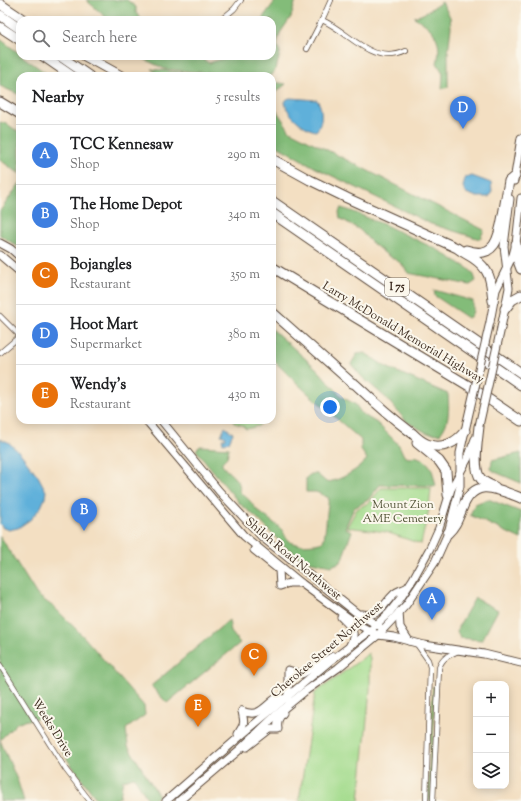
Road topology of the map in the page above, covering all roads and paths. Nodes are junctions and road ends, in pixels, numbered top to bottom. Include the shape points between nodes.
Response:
1 (241, 0) edge
2 (331, 0) edge
3 (0, 4) edge
4 (0, 15) edge
5 (18, 16) edge
6 (226, 16) edge
7 (322, 20) junction
8 (0, 26) edge
9 (16, 26) edge
10 (16, 37) edge
11 (307, 49) dead end
12 (406, 51) dead end
13 (49, 60) edge
14 (66, 60) edge
15 (92, 60) edge
16 (66, 72) edge
17 (83, 72) edge
18 (114, 72) edge
19 (0, 102) edge
20 (16, 112) edge
21 (521, 138) edge
22 (276, 161) edge
23 (515, 176) junction
24 (521, 198) edge
25 (276, 205) edge
26 (276, 216) edge
27 (0, 243) edge
28 (516, 244) junction
29 (457, 248) junction
30 (16, 253) edge
31 (0, 255) edge
32 (507, 265) junction
33 (16, 269) edge
34 (276, 269) edge
35 (521, 269) edge
36 (521, 295) edge
37 (493, 301) junction
38 (505, 309) junction
39 (0, 316) edge
40 (276, 316) edge
41 (16, 332) edge
42 (16, 340) edge
43 (0, 354) edge
44 (521, 373) edge
45 (352, 383) junction
46 (521, 385) edge
47 (521, 421) edge
48 (149, 424) edge
49 (159, 424) edge
50 (165, 424) edge
51 (479, 426) junction
52 (153, 429) junction
53 (465, 431) junction
54 (460, 472) junction
55 (500, 490) junction
56 (448, 495) junction
57 (521, 498) edge
58 (448, 533) junction
59 (251, 541) junction
60 (301, 583) junction
61 (406, 588) junction
62 (332, 606) junction
63 (399, 612) junction
64 (358, 614) junction
65 (376, 625) junction
66 (384, 629) junction
67 (370, 630) junction
68 (378, 635) junction
69 (394, 637) junction
70 (413, 642) junction
71 (349, 647) junction
72 (458, 650) junction
73 (339, 655) junction
74 (521, 663) edge
75 (0, 665) edge
76 (290, 698) junction
77 (238, 739) junction
78 (238, 751) junction
79 (90, 801) edge
80 (166, 801) edge
81 (179, 801) edge
82 (426, 801) edge
83 (433, 801) edge

1 - 6 street
2 - 7 street
3 - 5 highway
4 - 9 highway
7 - 11 street
7 - 12 street via 340,29 369,51 393,55
8 - 10 highway
13 - 16 highway
14 - 17 highway
15 - 18 highway
19 - 20 highway
21 - 23 main road
22 - 29 highway via 347,198
23 - 29 highway via 509,181 501,230 495,244 488,251 479,253
23 - 32 main road via 504,246
24 - 28 main road
25 - 44 highway, I 75
26 - 46 highway
27 - 30 main road
28 - 32 main road
28 - 35 highway
29 - 37 highway via 486,269
31 - 33 main road
32 - 37 main road
32 - 38 main road via 509,285
34 - 47 highway, Larry McDonald Memorial Highway via 469,386
36 - 38 highway via 512,300
37 - 53 main road, bridge
38 - 51 main road, bridge
39 - 41 street
40 - 45 highway
42 - 43 street
45 - 53 highway via 426,444 447,445 460,438
45 - 56 highway via 352,388 439,461 446,471
48 - 52 main road, Shiloh Road Northwest
49 - 52 street
50 - 64 main road, Shiloh Road Northwest via 219,491 262,537
51 - 54 main road via 470,454
51 - 55 highway via 477,473 480,478
52 - 59 main road, Shiloh Road Northwest
53 - 54 main road via 460,453
54 - 56 main road, Cherokee Street Northwest
54 - 58 main road, Cherokee Street Northwest via 460,486
55 - 57 highway
55 - 58 highway via 481,487 472,492 463,505 456,524
56 - 61 main road, Cherokee Street Northwest via 435,537
58 - 63 main road, Cherokee Street Northwest via 427,575
59 - 60 main road, Shiloh Road Northwest
59 - 60 main road via 252,548 279,570 280,586
60 - 62 main road, Shiloh Road Northwest
61 - 64 main road via 396,592 377,613
61 - 65 main road, Cherokee Street Northwest via 389,613
62 - 67 main road, Shiloh Road Northwest
62 - 71 main road via 335,613 352,628 354,637
63 - 66 main road, Cherokee Street Northwest
63 - 70 main road via 400,627
64 - 65 main road, Shiloh Road Northwest
65 - 66 main road, Shiloh Road Northwest
65 - 67 main road, Cherokee Street Northwest
66 - 68 main road, Cherokee Street Northwest
66 - 69 main road, Shiloh Road Northwest
67 - 68 main road, Shiloh Road Northwest
67 - 71 main road, Cherokee Street Northwest
68 - 69 main road, Shiloh Road Northwest
68 - 76 main road, Cherokee Street Northwest via 338,668
69 - 70 main road, Shiloh Road Northwest
70 - 72 main road, Shiloh Road Northwest
70 - 82 street via 428,660 430,667
71 - 73 main road, Cherokee Street Northwest
72 - 74 main road, Shiloh Road Northwest
72 - 83 street via 445,657 439,668
73 - 76 main road, Cherokee Street Northwest
73 - 76 main road via 330,656 302,674 288,670
75 - 79 street, Weeks Drive via 66,770
76 - 77 main road, Cherokee Street Northwest via 260,719
76 - 77 main road via 276,698 258,713 242,711 244,722
76 - 78 main road, Cherokee Street Northwest
76 - 78 main road via 279,717 278,729 270,729 243,751
77 - 80 main road, Cherokee Street Northwest
78 - 81 main road, Cherokee Street Northwest

